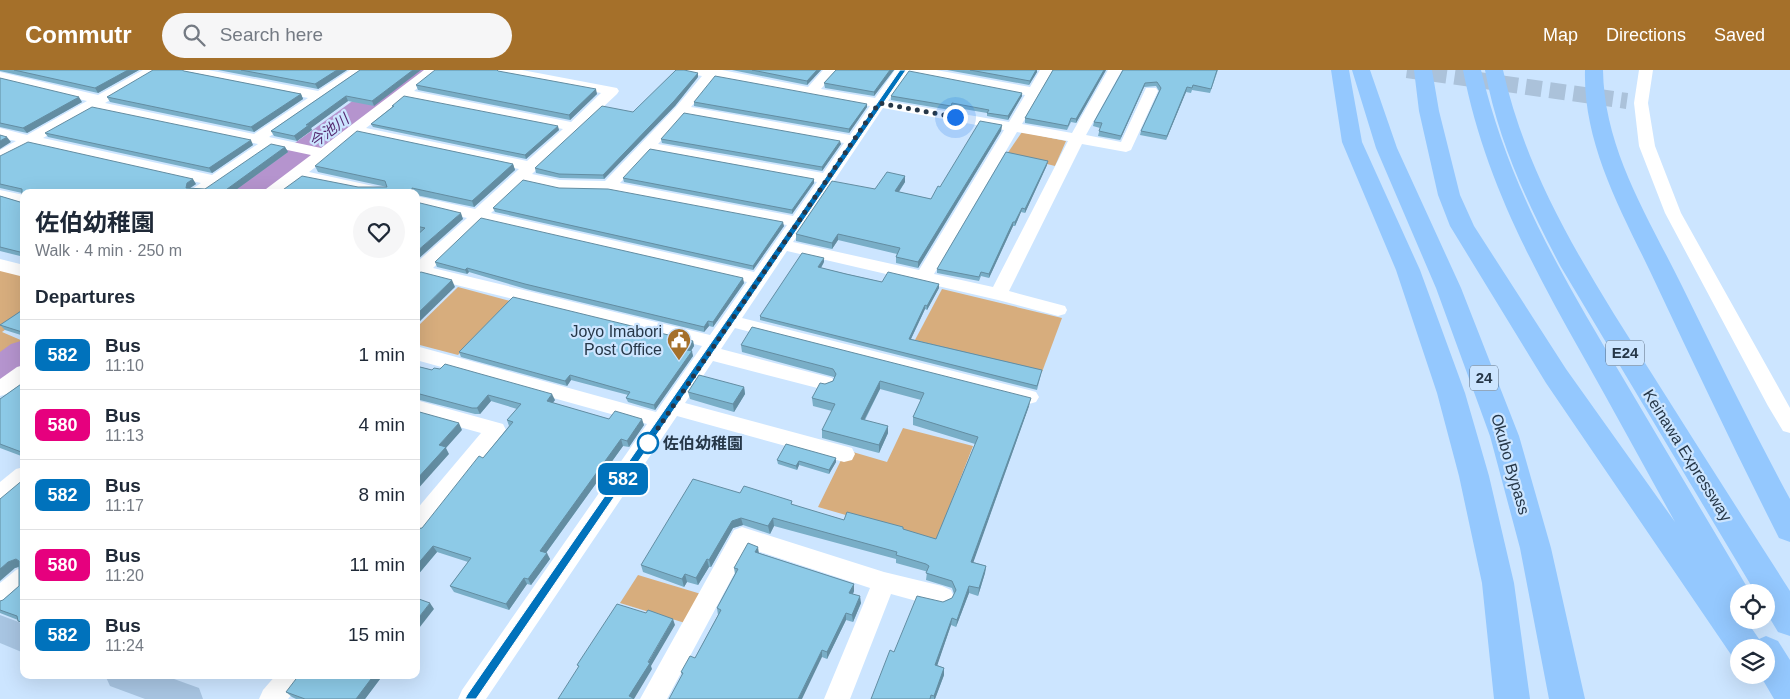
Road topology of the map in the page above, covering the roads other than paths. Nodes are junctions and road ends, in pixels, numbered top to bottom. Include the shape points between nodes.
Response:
1 (153, 70) edge
2 (188, 70) edge
3 (359, 70) edge
4 (433, 70) edge
5 (500, 70) edge
6 (691, 70) edge
7 (830, 70) edge
8 (902, 70) edge
9 (913, 70) edge
10 (1047, 70) edge
11 (1115, 70) edge
12 (1340, 70) edge
13 (1361, 70) edge
14 (1423, 70) edge
15 (1472, 70) edge
16 (1494, 70) edge
17 (1594, 70) edge
18 (1646, 70) edge
19 (713, 72) edge
20 (0, 76) edge
21 (1151, 90) edge
22 (812, 92) junction
23 (1034, 92) junction
24 (403, 93) junction
25 (321, 96) junction
26 (96, 102) junction
27 (879, 103) junction
28 (681, 110) junction
29 (574, 127) junction
30 (1013, 127) junction
31 (354, 130) junction
32 (0, 133) edge
33 (1077, 138) junction
34 (29, 140) junction
35 (855, 140) junction
36 (264, 141) junction
37 (646, 146) junction
38 (323, 153) junction
39 (0, 156) edge
40 (526, 172) junction
41 (297, 174) junction
42 (828, 179) junction
43 (214, 181) junction
44 (609, 186) junction
45 (202, 189) edge
46 (276, 189) edge
47 (366, 189) edge
48 (0, 195) edge
49 (20, 199) edge
50 (420, 202) edge
51 (480, 215) junction
52 (798, 222) junction
53 (784, 245) junction
54 (0, 265) edge
55 (420, 269) edge
56 (20, 270) edge
57 (420, 272) edge
58 (924, 276) junction
59 (760, 279) junction
60 (998, 294) junction
61 (1058, 310) dead end
62 (731, 321) junction
63 (712, 348) junction
64 (420, 354) edge
65 (20, 375) edge
66 (825, 383) edge
67 (0, 389) edge
68 (1029, 398) edge
69 (420, 408) edge
70 (668, 414) junction
71 (1790, 425) edge
72 (844, 454) dead end
73 (20, 478) edge
74 (0, 494) edge
75 (420, 521) edge
76 (1790, 529) edge
77 (20, 580) edge
78 (884, 582) junction
79 (1730, 588) edge
80 (942, 597) dead end
81 (0, 598) edge
82 (1790, 621) edge
83 (0, 630) edge
84 (20, 637) edge
85 (1740, 639) edge
86 (1775, 667) edge
87 (143, 679) edge
88 (289, 679) edge
89 (1771, 684) edge
90 (1790, 693) edge
91 (187, 699) edge
92 (272, 699) edge
93 (472, 699) edge
94 (653, 699) edge
95 (837, 699) edge
96 (1512, 699) edge
97 (1567, 699) edge
98 (1782, 699) edge

1 - 26 street
2 - 25 street
3 - 25 street
4 - 24 street
5 - 29 street via 612,91
6 - 19 street
7 - 22 street
8 - 27 street
9 - 23 street
10 - 23 street
11 - 33 street
12 - 96 highway, 24 via 1352,142 1408,270 1451,393 1474,476 1498,583
13 - 97 highway, Okubo Bypass / 24 via 1384,146 1442,273 1492,400 1518,481 1546,593
14 - 85 highway via 1446,186 1462,226 1556,376
15 - 79 highway, Keinawa Expressway / E24 via 1484,125 1527,230
16 - 82 highway, Keinawa Expressway / E24 via 1521,163 1564,250
17 - 76 highway via 1592,86 1603,143 1725,403
18 - 71 street via 1634,102 1673,213
19 - 22 street
19 - 28 street
20 - 26 street via 92,98
21 - 33 street via 1126,147
22 - 27 street
23 - 30 street
24 - 29 street
24 - 31 street
25 - 36 street
26 - 34 street
26 - 36 street via 101,107
27 - 30 street
27 - 35 street
28 - 35 street
28 - 37 street
29 - 40 street
30 - 33 street
30 - 58 street
31 - 38 street
31 - 40 street
32 - 34 street
33 - 60 street
34 - 39 street
34 - 43 street
35 - 42 street
36 - 38 street
36 - 43 street
37 - 42 street
37 - 44 street
38 - 41 street
40 - 44 street via 560,185
40 - 51 street
41 - 46 street
41 - 47 street
42 - 52 street
43 - 45 street
44 - 52 street
48 - 49 street
50 - 51 street
51 - 55 street
51 - 59 street
52 - 53 street
53 - 58 street
53 - 59 street
54 - 56 street
57 - 63 street
58 - 60 street
59 - 62 street
60 - 61 street
62 - 63 street
62 - 68 street
63 - 66 street
63 - 70 street
64 - 70 street
65 - 67 street
69 - 75 street via 496,430
70 - 72 street
70 - 93 street
73 - 74 street
77 - 81 street
78 - 80 street
78 - 94 street via 742,537
78 - 95 street
83 - 84 main road
86 - 90 highway
87 - 91 main road
88 - 92 street
89 - 98 highway

